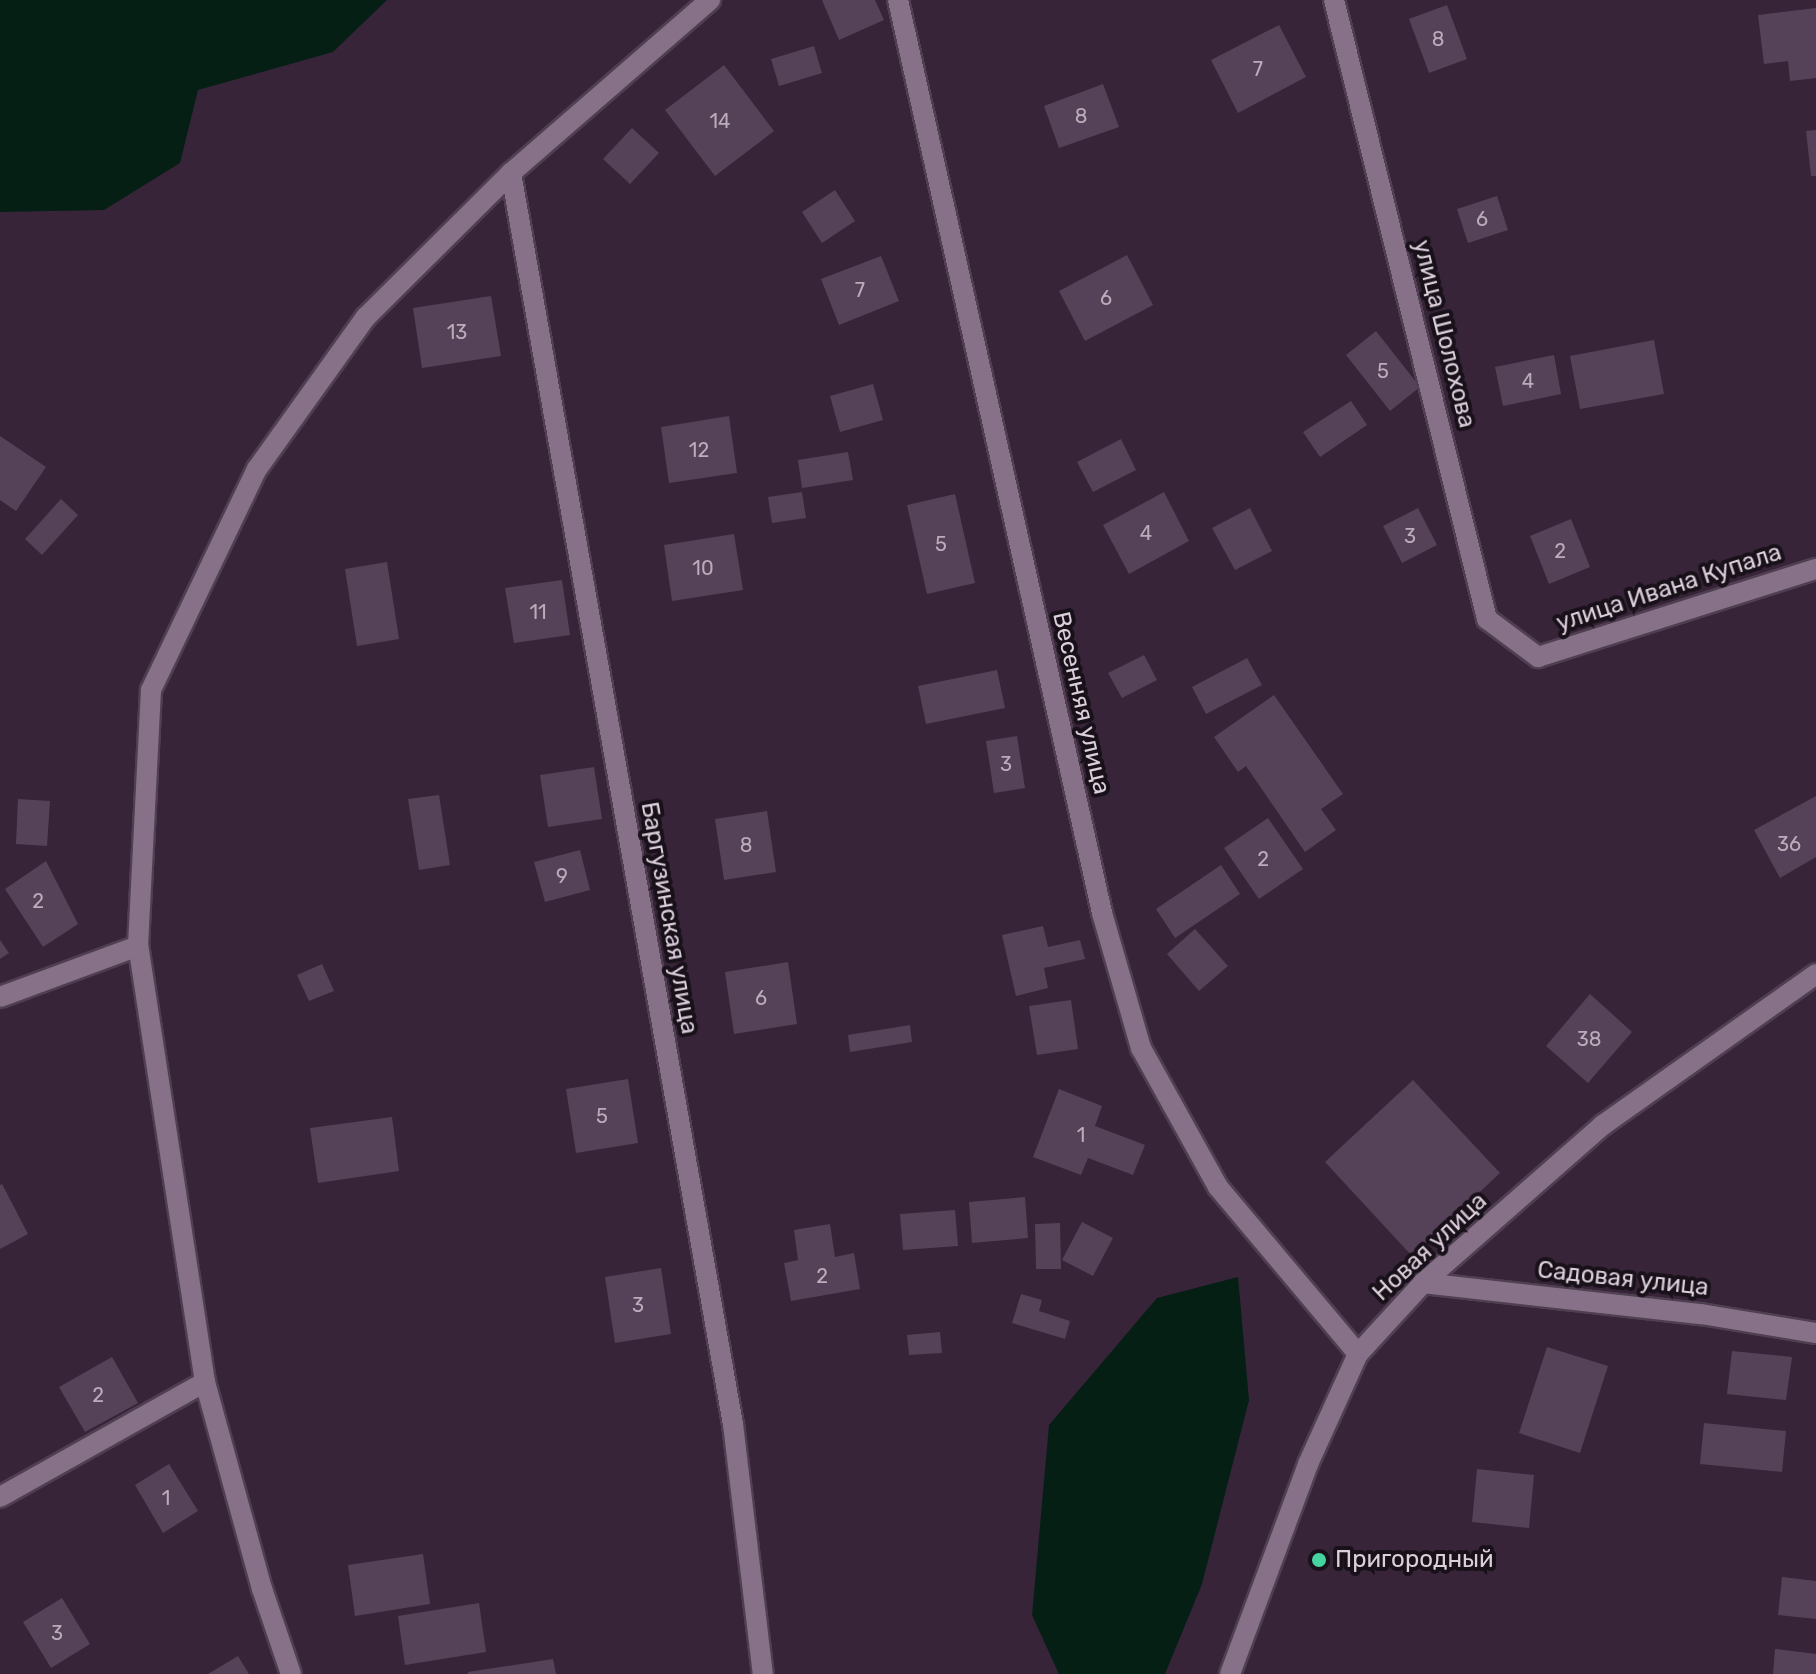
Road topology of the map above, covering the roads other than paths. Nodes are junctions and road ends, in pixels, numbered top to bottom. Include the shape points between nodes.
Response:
1 (710, 0) edge
2 (898, 0) edge
3 (1334, 0) edge
4 (511, 173) junction
5 (1816, 569) edge
6 (1538, 657) joint
7 (138, 946) junction
8 (1816, 974) edge
9 (0, 997) edge
10 (1423, 1283) junction
11 (1816, 1333) edge
12 (1358, 1354) junction
13 (205, 1382) junction
14 (0, 1497) edge
15 (291, 1674) edge
16 (763, 1674) edge
17 (1230, 1674) edge

1 - 4 street
2 - 12 street, Весенняя улица via 1102,913 1141,1048 1218,1187
3 - 6 street, улица Шолохова via 1487,619
4 - 7 street via 366,317 257,469 157,676 151,690
4 - 16 street, Баргузинская улица via 733,1424
5 - 6 street, улица Ивана Купала
7 - 9 street
7 - 13 street
8 - 10 street, Новая улица via 1603,1125
10 - 11 street, Садовая улица via 1701,1314
10 - 12 street, Новая улица
12 - 17 street, Новая улица via 1308,1464
13 - 14 street
13 - 15 street

